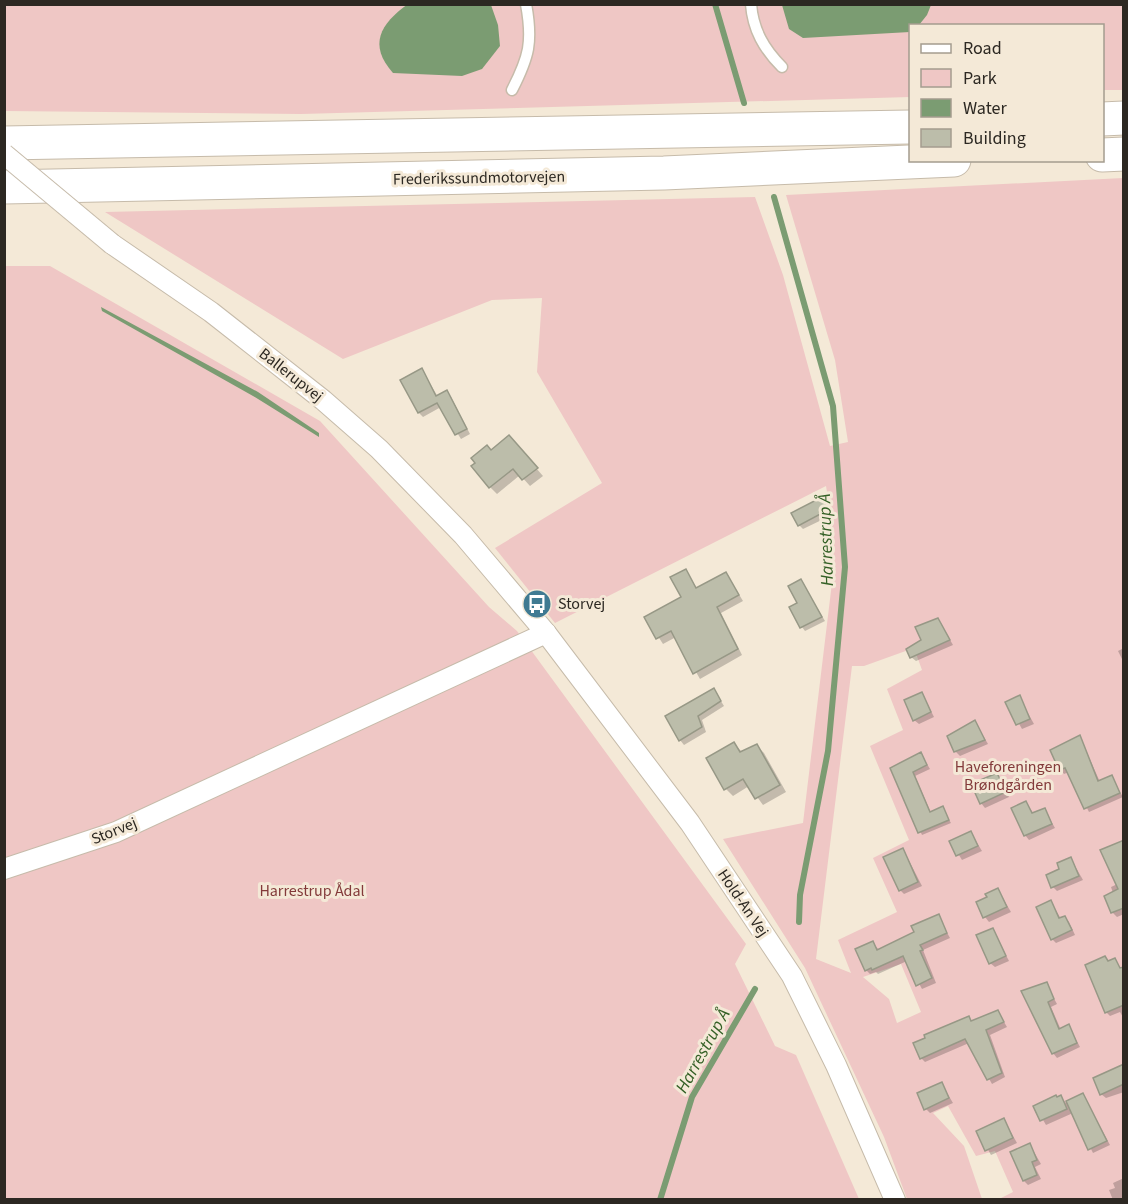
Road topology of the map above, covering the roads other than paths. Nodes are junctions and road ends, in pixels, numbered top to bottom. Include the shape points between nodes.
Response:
1 (526, 4) edge
2 (751, 4) edge
3 (782, 68) dead end
4 (512, 90) dead end
5 (1124, 118) edge
6 (1104, 119) edge
7 (4, 126) edge
8 (909, 127) edge
9 (119, 142) junction
10 (4, 143) edge
11 (4, 154) edge
12 (1124, 154) edge
13 (1104, 155) edge
14 (909, 162) edge
15 (4, 187) edge
16 (546, 633) junction
17 (4, 869) edge
18 (895, 1200) edge

1 - 4 lane via 531,32 528,59
2 - 3 lane via 752,22 762,43
5 - 6 highway
7 - 9 highway
8 - 9 highway
9 - 10 highway
11 - 16 street, Ballerupvej, bridge via 112,244 211,312 379,449 462,535
12 - 13 highway
14 - 15 highway, Frederikssundmotorvejen via 664,173
16 - 17 street, Storvej via 116,832
16 - 18 street, Hold-An Vej via 690,823 792,976

